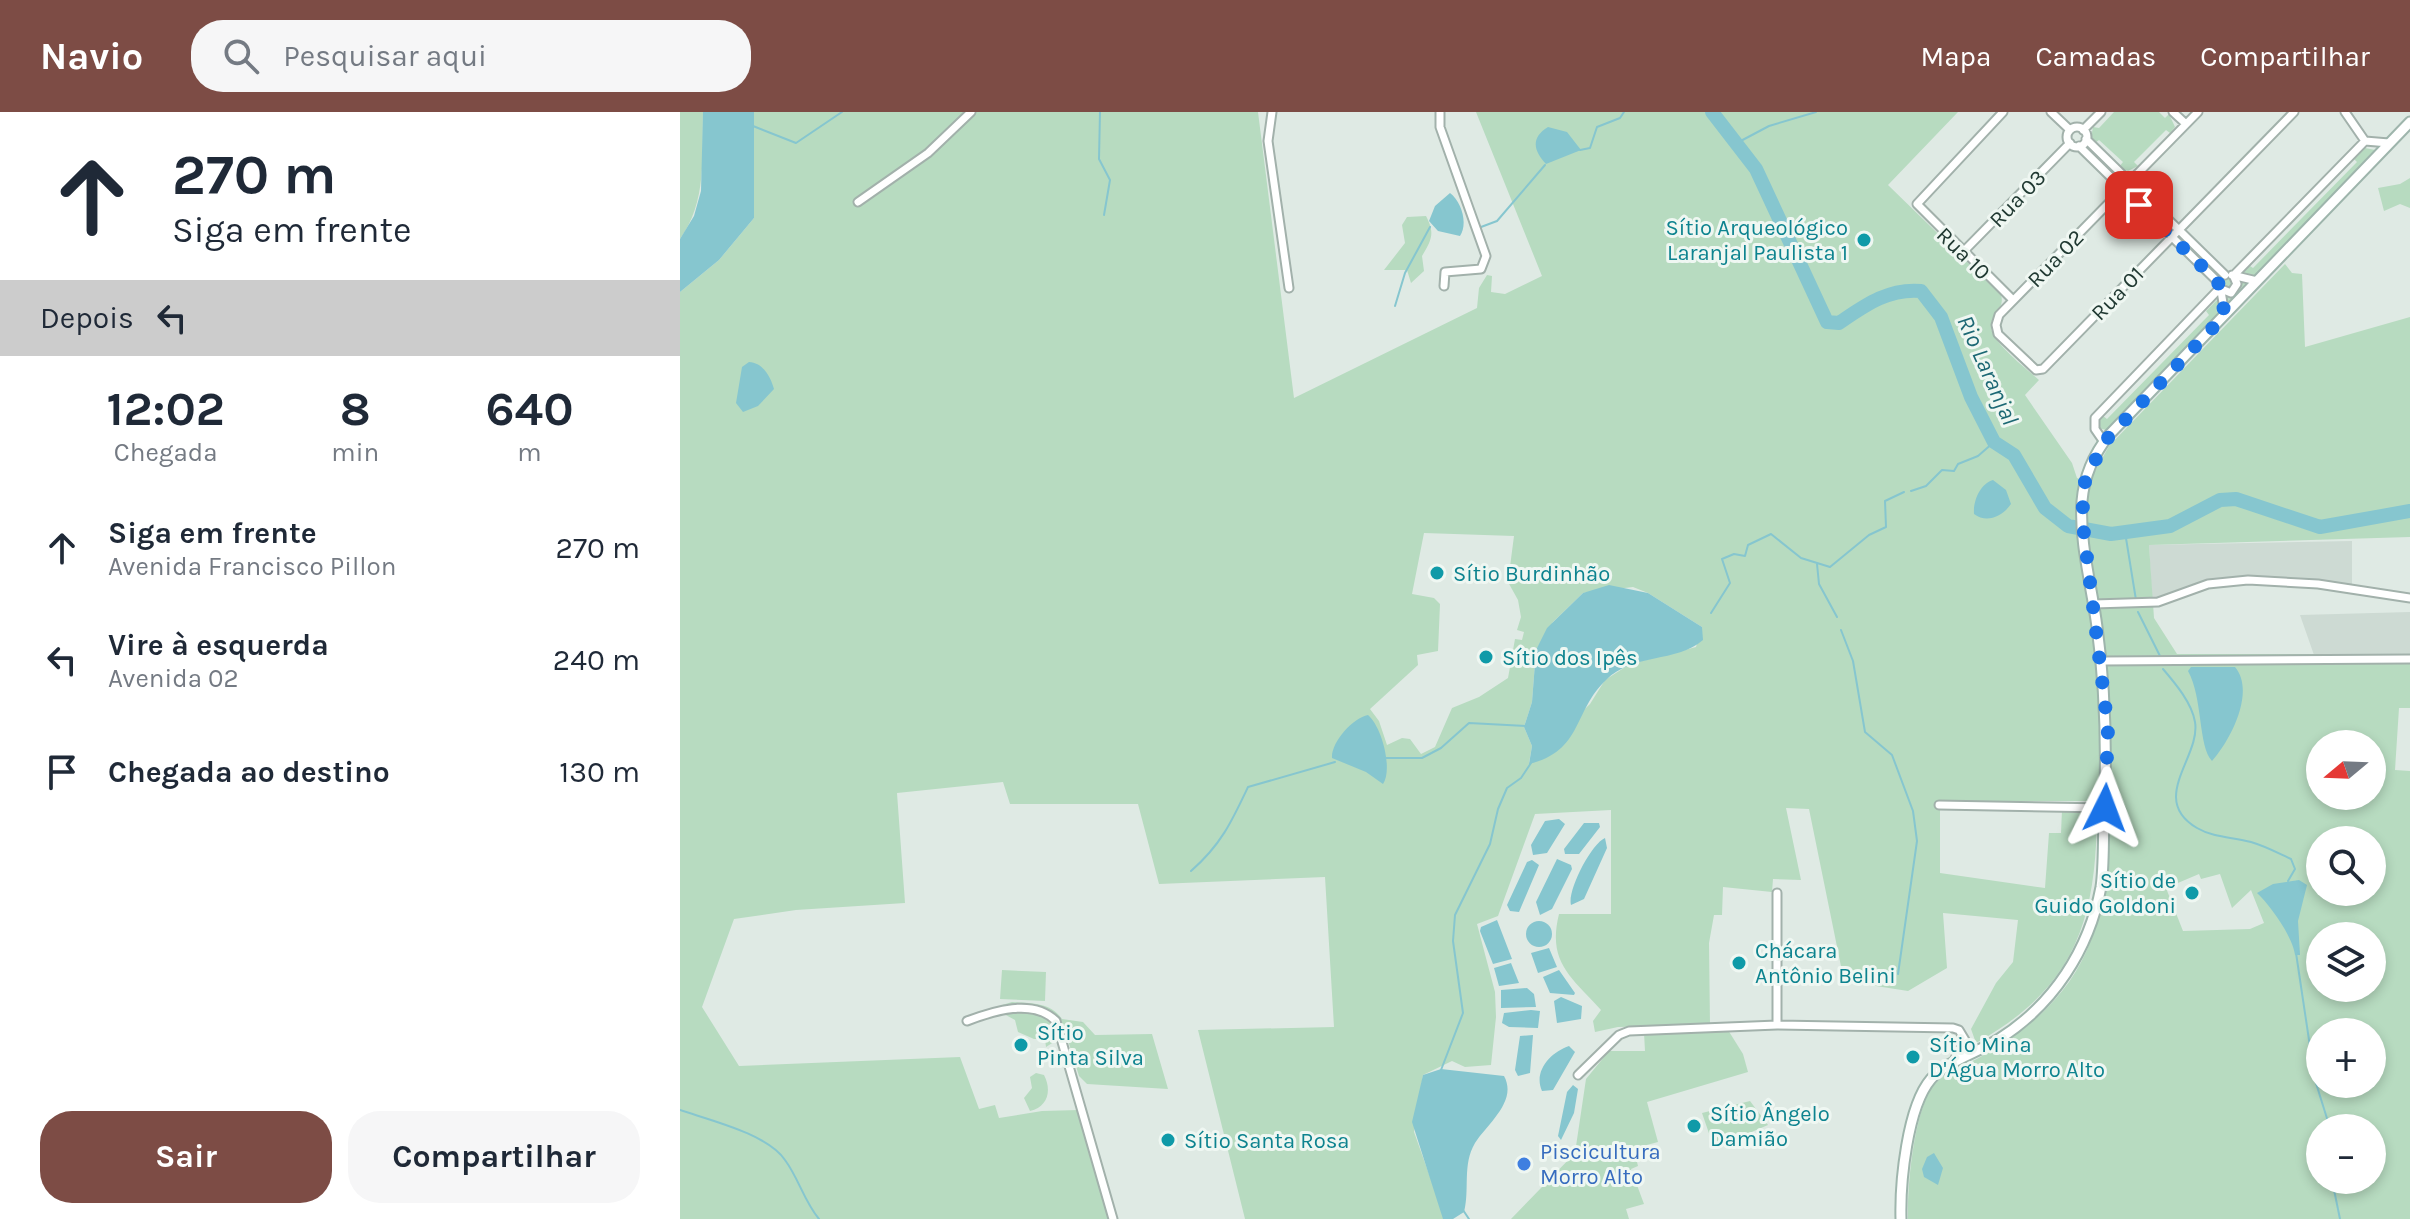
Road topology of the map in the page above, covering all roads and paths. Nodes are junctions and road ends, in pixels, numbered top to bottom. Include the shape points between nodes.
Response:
1 (971, 112) edge
2 (1272, 112) edge
3 (1440, 112) edge
4 (2003, 112) edge
5 (2051, 112) edge
6 (2101, 112) edge
7 (2173, 112) edge
8 (2198, 112) edge
9 (2294, 112) edge
10 (2345, 112) edge
11 (2410, 122) edge
12 (2186, 124) junction
13 (2070, 130) junction
14 (2083, 130) junction
15 (2086, 139) junction
16 (2365, 141) junction
17 (2070, 143) junction
18 (2389, 143) junction
19 (2079, 146) junction
20 (2130, 182) junction
21 (2123, 188) junction
22 (858, 202) dead end
23 (2179, 230) junction
24 (2172, 237) junction
25 (1963, 252) junction
26 (2231, 276) junction
27 (2257, 281) junction
28 (1444, 286) dead end
29 (2219, 287) junction
30 (1289, 288) dead end
31 (2013, 300) junction
32 (2225, 315) junction
33 (2040, 371) joint
34 (2104, 442) junction
35 (2410, 598) edge
36 (2094, 604) junction
37 (2410, 659) edge
38 (2102, 661) junction
39 (1939, 805) dead end
40 (2105, 808) junction
41 (1777, 893) dead end
42 (967, 1021) dead end
43 (1777, 1025) junction
44 (1951, 1066) junction
45 (1578, 1075) dead end
46 (1113, 1219) edge
47 (1901, 1219) edge

1 - 22 street via 928,153
2 - 30 street via 1268,141
3 - 28 street via 1440,127 1486,256 1481,269 1445,272
4 - 25 street, Rua 10 via 1917,204
5 - 13 street
6 - 14 street
7 - 12 street
8 - 12 street, Rua 02
9 - 23 street, Rua 01
10 - 16 street
11 - 18 main road
12 - 20 street, Rua 02
13 - 14 street
13 - 17 street
14 - 15 street
15 - 19 street
15 - 20 street
16 - 18 street
16 - 26 street
17 - 19 street
17 - 25 street, Rua 03
18 - 27 main road
19 - 21 street
20 - 21 street, Rua 02
20 - 23 street
21 - 24 street
21 - 31 street, Rua 02
23 - 24 street, Rua 01
23 - 26 street
24 - 29 street
24 - 33 street, Rua 01
25 - 31 street, Rua 10
26 - 27 street
26 - 29 street
26 - 29 street via 2237,284 2234,291 2228,294
27 - 32 main road
29 - 32 street
29 - 34 street via 2095,418
31 - 33 street, Rua 02 via 1998,317 1996,330
32 - 34 main road
34 - 36 main road via 2085,482 2082,517
35 - 36 street via 2248,580 2208,584 2158,602
36 - 38 main road
37 - 38 street
38 - 40 main road via 2108,729
39 - 40 street
40 - 44 main road via 2100,890 2078,956 2053,992 2018,1025
41 - 43 street
42 - 46 street via 1012,1008 1056,1021
43 - 44 street via 1953,1028 1965,1040
43 - 45 street via 1624,1032
44 - 47 main road via 1935,1074 1921,1097 1901,1174

